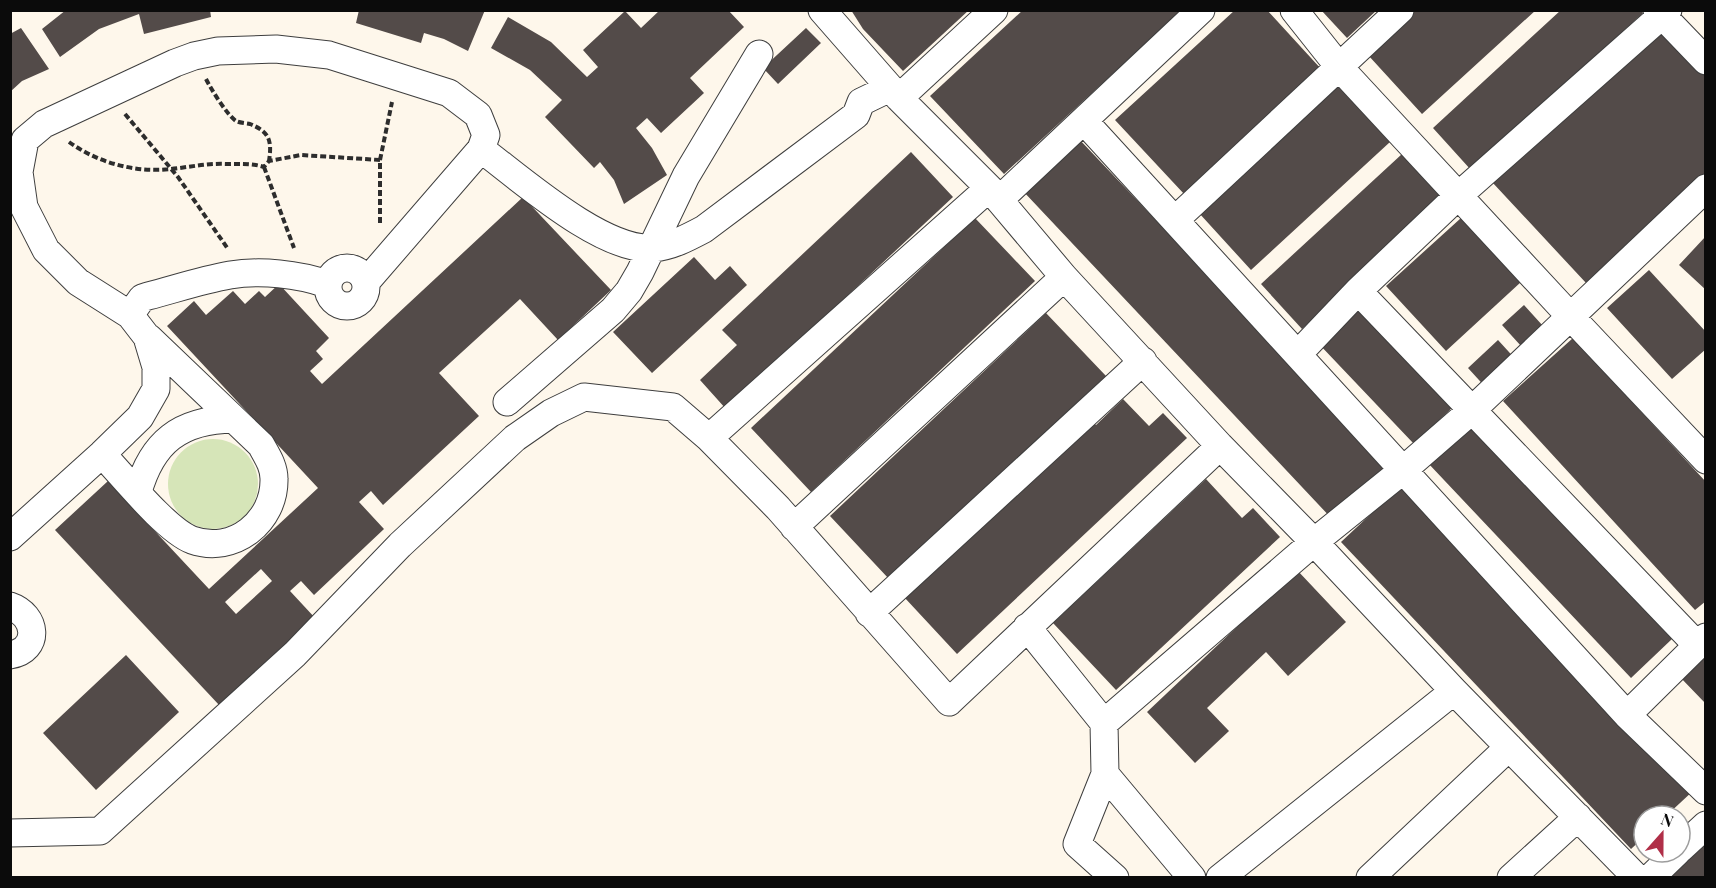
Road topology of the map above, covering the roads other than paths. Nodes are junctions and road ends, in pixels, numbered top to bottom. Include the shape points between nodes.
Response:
1 (822, 10) edge
2 (994, 10) edge
3 (1201, 10) edge
4 (1294, 10) edge
5 (1400, 10) edge
6 (1662, 12) edge
7 (759, 54) dead end
8 (1706, 61) edge
9 (1340, 68) junction
10 (894, 93) junction
11 (1084, 121) junction
12 (481, 149) junction
13 (1706, 188) edge
14 (994, 194) junction
15 (1459, 195) junction
16 (1175, 220) junction
17 (652, 248) junction
18 (1064, 277) junction
19 (1358, 291) junction
20 (130, 315) junction
21 (1570, 316) junction
22 (147, 337) junction
23 (1298, 354) junction
24 (1143, 361) junction
25 (507, 402) dead end
26 (1471, 411) junction
27 (232, 419) junction
28 (710, 438) junction
29 (1220, 446) junction
30 (102, 454) junction
31 (1706, 460) edge
32 (1402, 471) junction
33 (138, 492) junction
34 (794, 528) junction
35 (10, 537) edge
36 (1314, 542) junction
37 (10, 606) edge
38 (869, 613) junction
39 (1027, 627) junction
40 (1701, 641) edge
41 (10, 655) edge
42 (1454, 691) junction
43 (1627, 715) junction
44 (1104, 723) junction
45 (1509, 747) junction
46 (1105, 774) junction
47 (1706, 791) edge
48 (1578, 817) junction
49 (1706, 825) edge
50 (10, 833) edge
51 (1692, 838) edge
52 (1665, 864) edge
53 (1115, 878) edge
54 (1192, 878) edge
55 (1220, 878) edge
56 (1370, 878) edge
57 (1511, 878) edge
58 (1637, 878) edge
59 (1650, 878) edge

1 - 10 street
2 - 10 street
3 - 11 street
4 - 9 street
5 - 9 street
6 - 8 street
6 - 15 street
7 - 17 street via 686,176
9 - 15 street
9 - 16 street
10 - 14 street
10 - 17 street via 861,102 856,114 704,229 679,243
11 - 14 street
11 - 16 street
12 - 17 street via 584,226 626,246
12 - 20 street via 374,272 359,303 337,304 316,281 259,273 231,275 148,296
12 - 20 street via 486,135 478,115 449,93 329,56 276,49 218,51 195,56 44,124 25,140 19,172 24,207 46,250 78,282
13 - 21 street
14 - 18 street
14 - 28 street
15 - 19 street
15 - 21 street
16 - 23 street
17 - 25 street via 629,291 613,310
18 - 24 street
18 - 34 street
19 - 23 street
19 - 26 street
20 - 22 street
21 - 26 street
21 - 31 street
22 - 27 street
22 - 30 street via 156,367 156,389 140,417
23 - 32 street
24 - 29 street
24 - 38 street
26 - 32 street
26 - 40 street
27 - 33 street via 210,419 189,425 171,437 155,452
27 - 33 street via 261,445 270,460 273,494 258,525 227,542 193,540 178,532
28 - 34 street
28 - 50 street via 674,407 584,397 551,413 515,438 400,545 295,654 100,831
29 - 36 street
29 - 39 street
30 - 33 street
30 - 35 street
32 - 36 street
32 - 43 street
34 - 38 street
36 - 42 street
36 - 44 street
37 - 41 street via 26,615 32,633 23,650
38 - 39 street via 949,702
39 - 44 street
40 - 43 street
42 - 45 street
42 - 55 street
43 - 47 street
44 - 46 street
45 - 48 street
45 - 56 street
46 - 53 street via 1077,844
46 - 54 street
48 - 57 street
48 - 58 street
49 - 51 street
52 - 59 street

